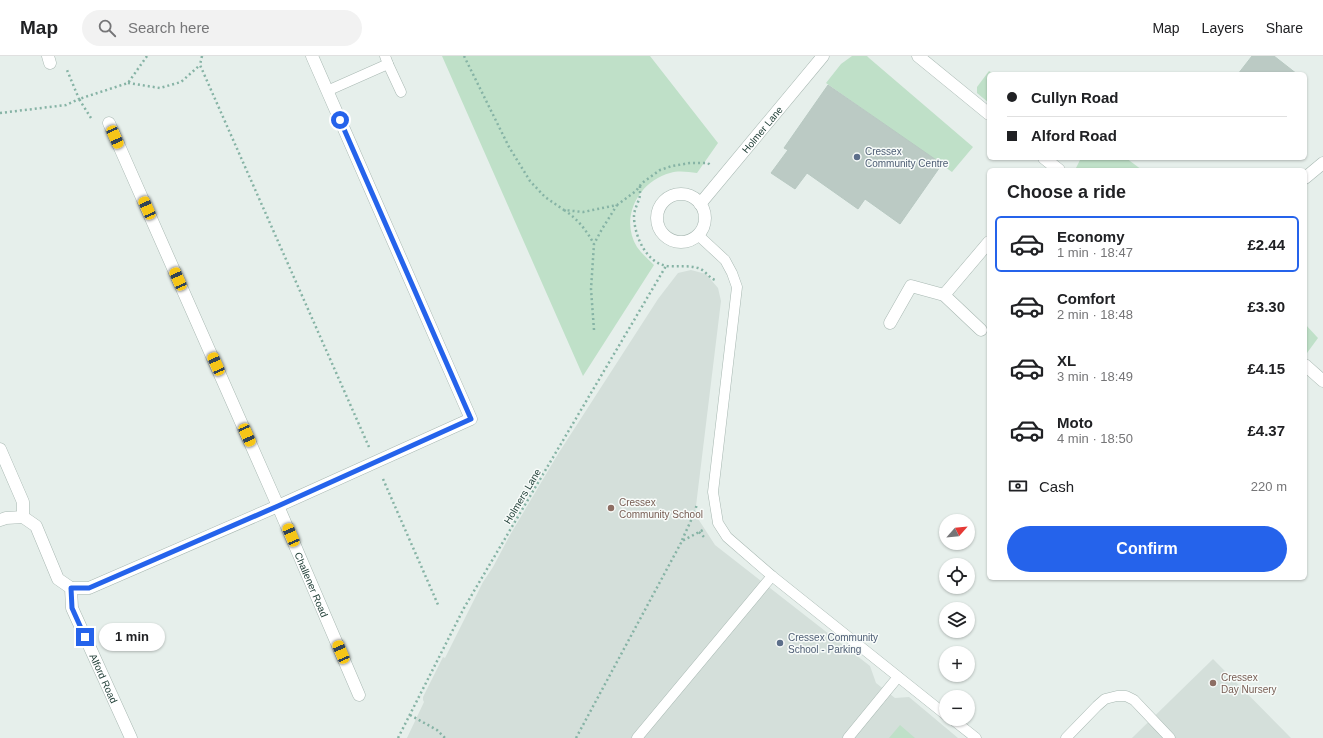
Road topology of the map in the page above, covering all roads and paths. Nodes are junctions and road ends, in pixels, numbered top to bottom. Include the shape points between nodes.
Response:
1 (147, 56) edge
2 (202, 56) edge
3 (312, 56) edge
4 (464, 56) edge
5 (823, 56) edge
6 (918, 56) edge
7 (49, 59) edge
8 (386, 60) edge
9 (200, 65) junction
10 (128, 83) junction
11 (327, 91) junction
12 (401, 92) dead end
13 (79, 99) junction
14 (987, 112) edge
15 (0, 113) edge
16 (109, 123) joint
17 (1046, 160) edge
18 (1323, 163) edge
19 (1055, 168) edge
20 (723, 175) junction
21 (1307, 176) edge
22 (640, 186) junction
23 (700, 204) junction
24 (617, 205) junction
25 (564, 210) junction
26 (698, 235) junction
27 (594, 244) junction
28 (987, 244) edge
29 (666, 266) junction
30 (710, 277) dead end
31 (944, 295) junction
32 (890, 323) dead end
33 (594, 330) dead end
34 (981, 330) dead end
35 (1307, 367) edge
36 (1323, 381) edge
37 (0, 449) edge
38 (375, 461) junction
39 (278, 506) junction
40 (24, 517) junction
41 (0, 520) edge
42 (718, 523) junction
43 (772, 576) junction
44 (71, 588) junction
45 (439, 607) dead end
46 (898, 677) junction
47 (359, 695) dead end
48 (939, 709) edge
49 (410, 715) junction
50 (961, 726) edge
51 (131, 738) edge
52 (398, 738) edge
53 (445, 738) edge
54 (576, 738) edge
55 (637, 738) edge
56 (848, 738) edge
57 (976, 738) edge
58 (1066, 738) edge
59 (1170, 738) edge

1 - 10 path
2 - 9 path
3 - 11 street
4 - 25 path via 509,147 530,181 545,197
5 - 20 street, Holmer Lane
6 - 14 street
7 - 13 path via 63,59
8 - 11 lane
8 - 12 lane
9 - 10 path via 181,82 160,88
9 - 38 path
10 - 13 path
11 - 38 street via 471,419
13 - 15 path via 66,105
13 - 16 path via 92,118
16 - 39 street, Challener Road
17 - 19 street
18 - 21 street
20 - 22 path via 708,163 690,163 660,170
20 - 23 street, Holmer Lane
22 - 24 path
22 - 29 path via 640,196 634,214 636,232 648,254
23 - 26 street via 705,218
23 - 26 street via 694,198 680,194 666,200 660,206 658,214 660,230 672,240 688,241
24 - 25 path via 583,212
24 - 27 path
25 - 27 path via 582,225
26 - 42 lane via 725,260 737,287 713,492
27 - 33 path via 591,289
28 - 31 street
29 - 30 path via 696,267 704,270
29 - 49 path, Holmers Lane via 464,608
31 - 32 street via 911,286
31 - 34 street
35 - 36 street
37 - 40 street via 23,502
38 - 39 street
38 - 45 path
39 - 44 street via 89,588
39 - 47 street, Challener Road
40 - 41 street
40 - 44 street via 36,526 58,579
42 - 43 lane via 727,537
42 - 54 path via 682,541
43 - 46 lane
43 - 55 lane
44 - 51 street, Alford Road via 72,608
46 - 48 lane
46 - 56 lane
49 - 52 path, Holmers Lane
49 - 53 path via 437,730
50 - 57 lane
58 - 59 lane via 1105,699 1117,696 1126,696 1134,700

